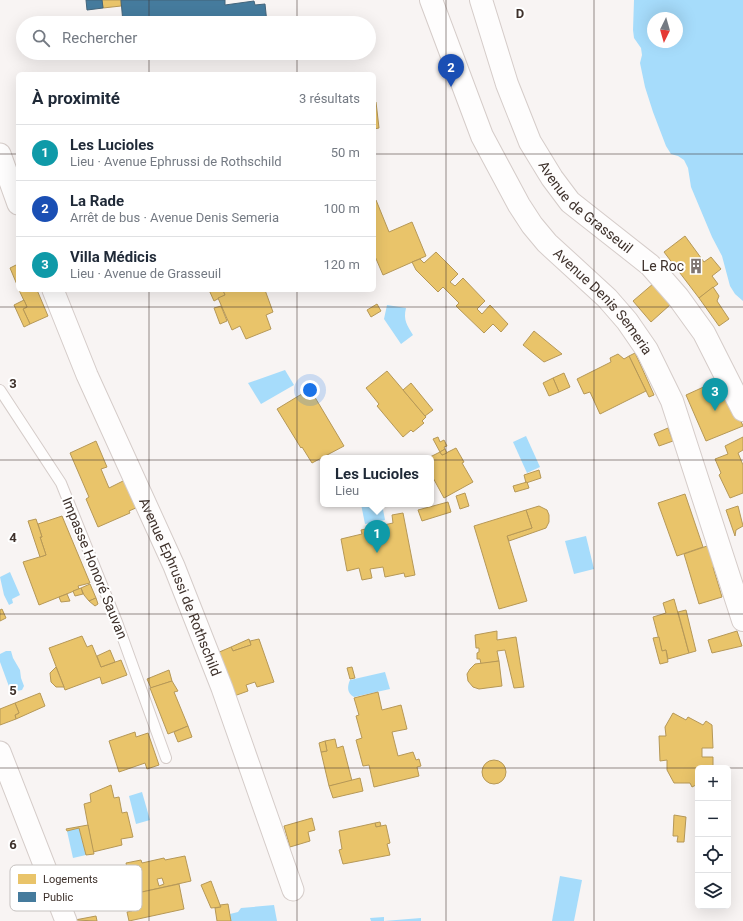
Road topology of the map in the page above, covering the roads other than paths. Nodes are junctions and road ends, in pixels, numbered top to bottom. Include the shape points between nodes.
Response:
1 (431, 0) edge
2 (481, 0) edge
3 (0, 154) edge
4 (16, 198) edge
5 (54, 292) edge
6 (0, 390) edge
7 (743, 410) edge
8 (743, 620) edge
9 (0, 752) edge
10 (166, 758) dead end
11 (44, 865) edge
12 (293, 890) dead end
13 (62, 911) edge
14 (66, 921) edge

1 - 8 main road, Avenue Denis Semeria via 482,136 519,205 547,243 607,298 647,350 672,401
2 - 7 main road, Avenue de Grasseuil via 507,84 530,142 552,178 570,202 650,265 678,297 704,333
3 - 4 street
5 - 12 street, Avenue Ephrussi de Rothschild via 87,375 174,566 222,688
6 - 10 lane, Impasse Honoré Sauvan via 61,484 117,622
9 - 11 street
13 - 14 street

